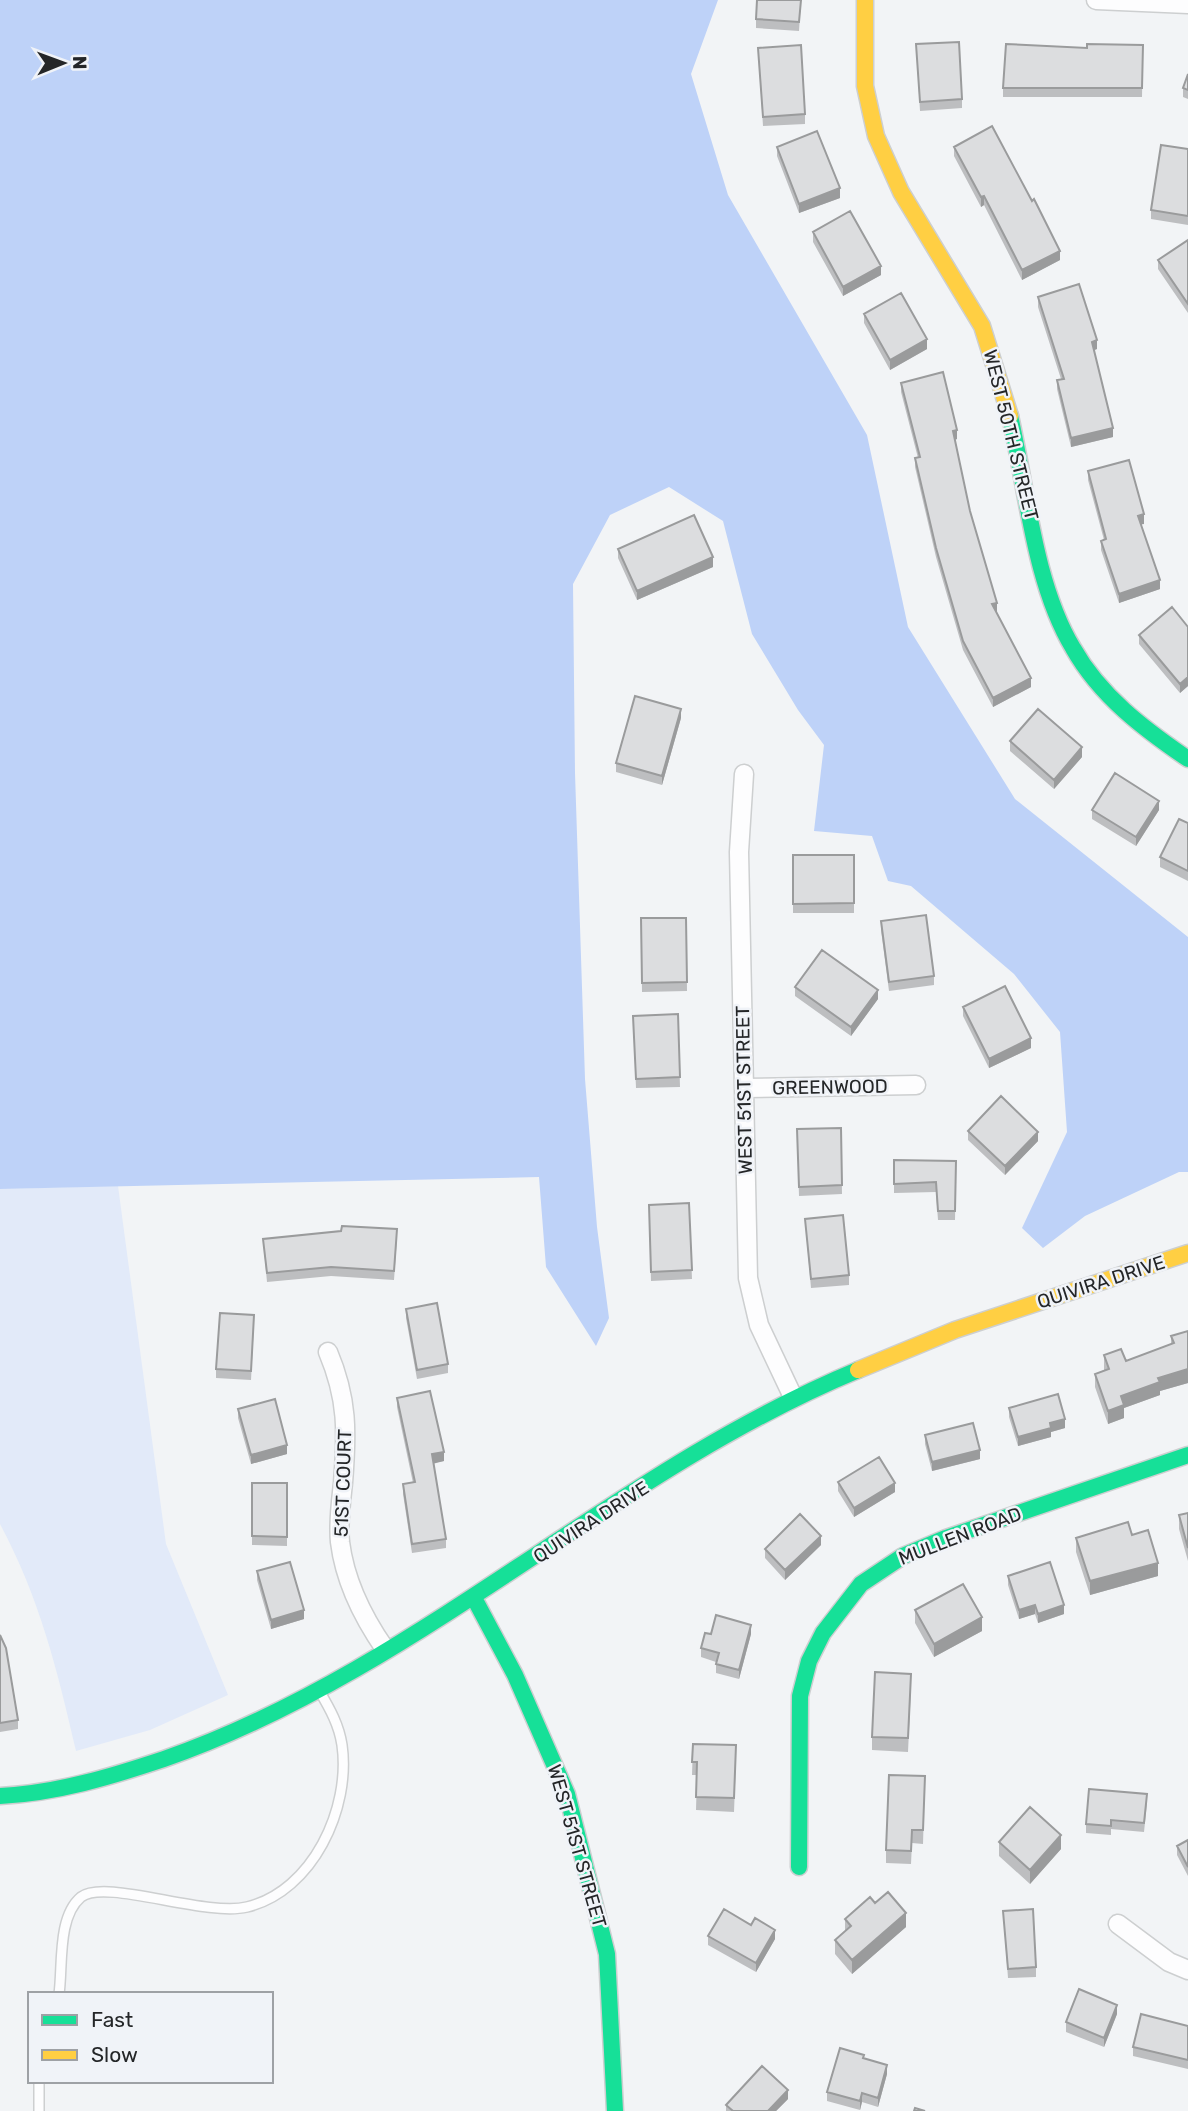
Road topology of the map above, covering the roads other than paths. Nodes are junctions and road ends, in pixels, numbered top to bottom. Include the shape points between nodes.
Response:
1 (864, 0) edge
2 (1096, 0) edge
3 (1122, 0) edge
4 (1188, 4) edge
5 (1188, 759) edge
6 (744, 774) dead end
7 (916, 1085) dead end
8 (744, 1088) junction
9 (1188, 1253) edge
10 (328, 1352) dead end
11 (793, 1397) junction
12 (1188, 1455) edge
13 (474, 1598) junction
14 (385, 1649) junction
15 (319, 1690) junction
16 (0, 1796) edge
17 (799, 1867) dead end
18 (1118, 1924) dead end
19 (1188, 1970) edge
20 (59, 1992) edge
21 (39, 2083) edge
22 (39, 2111) edge
23 (615, 2111) edge

1 - 5 street, WEST 50TH STREET via 862,67 876,138 889,169 961,287 993,355 1054,605 1079,659 1104,693 1132,720
2 - 3 street
3 - 4 street
6 - 8 street, WEST 51ST STREET via 739,852
7 - 8 street, GREENWOOD
8 - 11 street, WEST 51ST STREET via 748,1278 759,1325
9 - 11 street, QUIVIRA DRIVE via 955,1330
10 - 14 street, 51ST COURT via 341,1383 345,1410 340,1540 347,1578 367,1624
11 - 13 street, QUIVIRA DRIVE via 700,1450
12 - 17 street, MULLEN ROAD via 946,1538 903,1556 861,1584 823,1633 809,1661 800,1696
13 - 14 street, QUIVIRA DRIVE
13 - 23 street, WEST 51ST STREET via 544,1737 571,1807 607,1954
14 - 15 street, QUIVIRA DRIVE
15 - 16 street, QUIVIRA DRIVE via 204,1745 134,1769 40,1794
15 - 20 lane via 335,1718 343,1777 322,1848 270,1899 237,1908 196,1908 92,1890 79,1898 69,1913
18 - 19 street
21 - 22 lane

